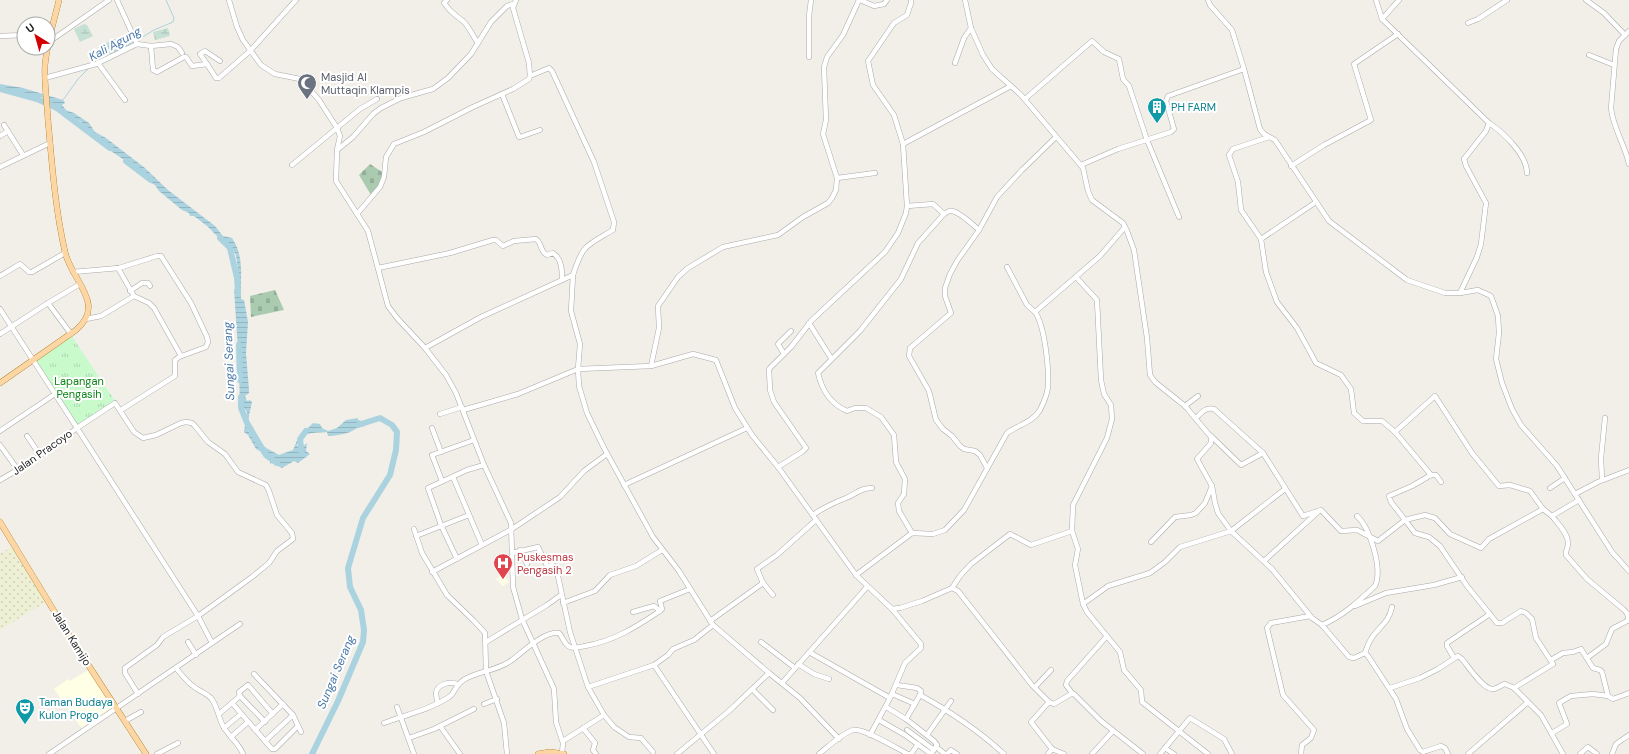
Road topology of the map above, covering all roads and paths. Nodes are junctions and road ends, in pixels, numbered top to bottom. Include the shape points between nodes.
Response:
1 (59, 0) edge
2 (109, 0) edge
3 (117, 0) edge
4 (229, 0) edge
5 (296, 0) edge
6 (447, 0) edge
7 (811, 0) edge
8 (860, 0) edge
9 (887, 0) edge
10 (911, 0) edge
11 (965, 0) edge
12 (1208, 0) edge
13 (1376, 0) edge
14 (1399, 0) edge
15 (1507, 0) edge
16 (1586, 0) edge
17 (515, 2) edge
18 (55, 16) edge
19 (1382, 19) junction
20 (1468, 23) dead end
21 (971, 28) junction
22 (1629, 31) edge
23 (56, 34) edge
24 (1398, 34) junction
25 (16, 35) edge
26 (1625, 35) junction
27 (0, 36) edge
28 (136, 42) junction
29 (478, 43) junction
30 (151, 46) junction
31 (250, 51) junction
32 (182, 53) dead end
33 (1589, 55) dead end
34 (46, 56) edge
35 (809, 57) dead end
36 (220, 61) dead end
37 (955, 63) dead end
38 (97, 64) junction
39 (207, 64) junction
40 (1614, 65) junction
41 (1244, 69) junction
42 (530, 76) junction
43 (45, 80) junction
44 (1011, 86) junction
45 (502, 94) junction
46 (377, 99) dead end
47 (1025, 99) junction
48 (125, 100) dead end
49 (1489, 123) junction
50 (4, 124) dead end
51 (337, 128) junction
52 (540, 130) dead end
53 (8, 131) junction
54 (0, 136) edge
55 (1056, 137) junction
56 (1269, 137) junction
57 (1146, 140) junction
58 (50, 143) junction
59 (903, 144) junction
60 (337, 150) junction
61 (23, 155) junction
62 (1629, 164) edge
63 (292, 165) dead end
64 (1081, 165) junction
65 (1292, 166) junction
66 (0, 167) edge
67 (875, 173) dead end
68 (1527, 173) dead end
69 (837, 178) junction
70 (1316, 202) junction
71 (907, 206) junction
72 (357, 214) junction
73 (944, 214) junction
74 (1179, 217) dead end
75 (1125, 227) junction
76 (979, 230) junction
77 (1261, 239) junction
78 (65, 252) junction
79 (1008, 267) dead end
80 (118, 268) junction
81 (378, 268) junction
82 (73, 272) junction
83 (573, 275) junction
84 (0, 276) edge
85 (1076, 278) junction
86 (562, 280) junction
87 (80, 284) junction
88 (150, 286) dead end
89 (130, 291) junction
90 (1460, 293) junction
91 (134, 296) junction
92 (48, 303) junction
93 (0, 309) edge
94 (1035, 312) junction
95 (86, 319) junction
96 (809, 323) junction
97 (11, 327) junction
98 (791, 331) dead end
99 (0, 334) edge
100 (71, 334) junction
101 (425, 348) junction
102 (784, 354) junction
103 (181, 356) junction
104 (832, 358) junction
105 (33, 360) junction
106 (651, 366) junction
107 (578, 369) junction
108 (0, 383) edge
109 (55, 394) junction
110 (1198, 396) dead end
111 (1185, 406) junction
112 (462, 409) junction
113 (121, 410) junction
114 (440, 414) dead end
115 (1196, 418) junction
116 (1605, 418) dead end
117 (77, 428) junction
118 (432, 428) dead end
119 (747, 428) junction
120 (0, 431) edge
121 (1395, 432) junction
122 (1210, 434) junction
123 (27, 436) dead end
124 (474, 440) junction
125 (0, 444) edge
126 (441, 452) junction
127 (1263, 453) junction
128 (607, 454) junction
129 (40, 455) junction
130 (484, 465) junction
131 (778, 468) junction
132 (987, 468) junction
133 (18, 470) junction
134 (1629, 470) edge
135 (1431, 475) junction
136 (453, 477) junction
137 (1565, 478) junction
138 (0, 480) edge
139 (1602, 480) junction
140 (442, 482) junction
141 (1440, 482) dead end
142 (624, 484) junction
143 (1212, 486) junction
144 (872, 488) dead end
145 (1550, 488) dead end
146 (1286, 489) junction
147 (1575, 494) junction
148 (1579, 500) junction
149 (1543, 509) junction
150 (1321, 510) junction
151 (469, 515) junction
152 (813, 515) junction
153 (1357, 516) dead end
154 (1552, 516) junction
155 (816, 520) junction
156 (1405, 520) junction
157 (0, 522) edge
158 (441, 525) junction
159 (414, 529) dead end
160 (512, 529) junction
161 (1072, 531) junction
162 (1231, 532) junction
163 (912, 533) junction
164 (416, 536) junction
165 (1369, 536) junction
166 (1151, 542) dead end
167 (482, 545) junction
168 (520, 550) junction
169 (662, 550) junction
170 (512, 553) junction
171 (458, 559) junction
172 (1264, 561) junction
173 (527, 564) dead end
174 (1629, 571) edge
175 (432, 572) junction
176 (856, 575) junction
177 (1462, 577) junction
178 (763, 583) junction
179 (867, 587) junction
180 (690, 588) junction
181 (952, 588) junction
182 (561, 595) junction
183 (773, 595) dead end
184 (563, 603) junction
185 (1083, 604) junction
186 (1352, 607) junction
187 (1392, 607) dead end
188 (892, 610) junction
189 (660, 611) junction
190 (633, 612) dead end
191 (1490, 614) junction
192 (198, 616) junction
193 (1310, 616) junction
194 (522, 619) junction
195 (1629, 620) edge
196 (710, 621) junction
197 (240, 624) dead end
198 (714, 625) junction
199 (1322, 625) junction
200 (1107, 636) junction
201 (188, 642) dead end
202 (486, 642) junction
203 (761, 642) dead end
204 (212, 643) junction
205 (533, 644) junction
206 (575, 648) junction
207 (809, 652) junction
208 (1365, 653) junction
209 (196, 655) junction
210 (1454, 658) junction
211 (1587, 658) junction
212 (1551, 660) junction
213 (654, 665) junction
214 (797, 666) junction
215 (176, 668) junction
216 (1052, 670) dead end
217 (486, 671) junction
218 (769, 673) junction
219 (254, 674) dead end
220 (829, 679) dead end
221 (782, 683) junction
222 (457, 684) junction
223 (897, 685) junction
224 (588, 687) junction
225 (1035, 688) junction
226 (1390, 688) junction
227 (1514, 688) junction
228 (752, 690) junction
229 (1072, 693) junction
230 (1629, 693) edge
231 (138, 694) junction
232 (920, 695) junction
233 (240, 696) junction
234 (891, 696) junction
235 (1608, 696) junction
236 (497, 699) junction
237 (951, 701) dead end
238 (1049, 702) junction
239 (232, 703) junction
240 (438, 703) junction
241 (1527, 703) junction
242 (283, 704) junction
243 (484, 704) dead end
244 (915, 704) junction
245 (886, 707) junction
246 (116, 708) junction
247 (397, 708) dead end
248 (474, 709) dead end
249 (946, 709) junction
250 (773, 710) dead end
251 (141, 712) dead end
252 (219, 714) junction
253 (241, 714) junction
254 (274, 714) junction
255 (293, 715) junction
256 (604, 715) junction
257 (401, 716) junction
258 (906, 718) junction
259 (879, 720) junction
260 (125, 721) junction
261 (248, 722) junction
262 (265, 722) junction
263 (912, 722) junction
264 (384, 723) dead end
265 (298, 726) junction
266 (440, 726) junction
267 (224, 728) junction
268 (584, 728) junction
269 (256, 730) junction
270 (908, 730) junction
271 (1179, 730) junction
272 (1113, 731) junction
273 (300, 732) dead end
274 (1552, 733) junction
275 (870, 734) junction
276 (701, 735) junction
277 (905, 735) junction
278 (927, 735) junction
279 (1629, 735) edge
280 (231, 737) junction
281 (409, 738) junction
282 (840, 739) junction
283 (265, 741) junction
284 (562, 741) junction
285 (178, 743) dead end
286 (918, 744) junction
287 (935, 748) junction
288 (1165, 748) junction
289 (1052, 750) junction
290 (1426, 751) junction
291 (653, 753) edge
292 (49, 754) edge
293 (146, 754) edge
294 (156, 754) edge
295 (243, 754) edge
296 (414, 754) edge
297 (460, 754) edge
298 (507, 754) edge
299 (538, 754) edge
300 (563, 754) edge
301 (596, 754) edge
302 (677, 754) edge
303 (714, 754) edge
304 (819, 754) edge
305 (908, 754) edge
306 (911, 754) edge
307 (931, 754) edge
308 (946, 754) edge
309 (957, 754) edge
310 (1004, 754) edge
311 (1048, 754) edge
312 (1064, 754) edge
313 (1092, 754) edge
314 (1143, 754) edge
315 (1160, 754) edge
316 (1174, 754) edge
317 (1208, 754) edge
318 (1232, 754) edge
319 (1301, 754) edge
320 (1421, 754) edge
321 (1448, 754) edge
322 (1468, 754) edge
323 (1563, 754) edge
324 (1580, 754) edge
325 (1597, 754) edge
326 (1612, 754) edge

1 - 18 main road
2 - 23 street
3 - 28 street
4 - 31 street via 237,27
5 - 31 street
6 - 29 street via 444,3 463,21
7 - 35 street
8 - 9 street via 874,6 884,4
8 - 69 street via 843,35 827,57 824,67 826,120 823,134
10 - 59 street via 907,15 894,23 868,61 873,85 894,115
11 - 21 street
12 - 41 street via 1232,30
13 - 19 street
14 - 19 street
15 - 20 street
16 - 26 street via 1604,13
17 - 29 street via 507,6 491,22
17 - 42 street via 513,12 529,63
19 - 24 street
21 - 37 street via 964,38
21 - 44 street via 992,69
22 - 26 street
24 - 49 street
24 - 65 street via 1354,64 1371,120 1324,145
25 - 27 street
26 - 40 street via 1619,41
28 - 30 street
28 - 38 street
29 - 60 street via 471,54 439,85 390,102 373,114 353,137
30 - 32 street via 175,45
30 - 39 street via 155,72 161,72 184,57 192,66
31 - 39 street via 218,79
31 - 51 street via 264,68 275,74 300,79 319,100
33 - 40 street
34 - 43 main road
36 - 39 street via 205,51 200,54
38 - 43 street
38 - 48 street
40 - 62 street via 1612,116 1626,149
41 - 56 street via 1260,129
41 - 57 street via 1168,96 1166,101 1173,131
42 - 45 street via 526,82
42 - 83 street via 546,68 552,71 594,162 614,224 612,230 589,244 580,255
43 - 58 main road
44 - 47 street
44 - 59 street
45 - 52 street via 520,137
45 - 72 street via 394,144 386,157 380,187
46 - 51 street
47 - 55 street
47 - 57 street via 1092,41 1104,52 1119,59 1123,79 1129,86
49 - 68 street via 1501,132 1523,158
49 - 90 street via 1486,131 1464,159 1486,203 1481,244
50 - 53 street
51 - 60 street via 340,136
51 - 63 street
53 - 54 street
53 - 61 street
55 - 64 street
55 - 76 street via 1006,186
56 - 65 street via 1275,140
56 - 77 street via 1233,149 1230,155 1238,182 1241,210
57 - 64 street
57 - 74 street
58 - 61 street
58 - 78 main road via 58,217
59 - 71 street
60 - 72 street via 336,181
61 - 66 street
64 - 75 street via 1085,170 1092,200
65 - 70 street
67 - 69 street
69 - 106 street via 836,190 830,201 778,235 723,247 678,277 658,306 659,328
70 - 77 street
70 - 90 street via 1329,221 1407,280 1445,293
71 - 73 street via 933,204
71 - 96 street via 903,223 885,252
72 - 81 street via 368,231
73 - 76 street via 953,211
73 - 104 street via 918,243 901,279 860,331
75 - 85 street via 1100,256
75 - 111 street via 1134,250 1150,375
76 - 132 street via 950,274 945,288 951,313 910,348 909,356 929,391 936,420 960,446 975,451
77 - 121 street via 1266,272 1276,302 1297,328 1316,363 1341,375 1351,389 1354,413 1363,421 1382,421
78 - 82 main road
78 - 84 street via 32,272 28,272 20,264
79 - 94 street via 1027,305
80 - 82 street
80 - 89 street
80 - 103 street via 157,256 164,260 191,303 207,336 206,347
81 - 86 street via 450,253 493,240 503,246 514,241 536,239 544,254 553,254 560,259
81 - 101 street via 392,313
82 - 87 main road
83 - 86 street
83 - 107 street via 571,312 580,344
85 - 94 street
85 - 161 street via 1097,300 1101,380 1104,394 1111,405 1112,419 1107,438 1073,505
86 - 101 street via 481,317
87 - 92 street
87 - 95 main road via 89,303
88 - 89 street via 144,282
89 - 91 street
90 - 137 street via 1478,290 1491,296 1498,316 1496,359 1512,409 1521,425
91 - 95 street via 101,316
91 - 103 street via 152,306
92 - 97 street
92 - 100 street
93 - 97 street, Jalan Pracoyo
94 - 132 street via 1040,319 1045,341 1048,388 1039,411 1030,421 1007,433
95 - 100 main road
96 - 102 street
96 - 104 street
97 - 99 street
97 - 105 street, Jalan Pracoyo
98 - 102 street via 778,344
100 - 105 main road
101 - 112 street via 455,389
102 - 131 street via 769,369 770,394 806,448
103 - 113 street via 174,361 174,377
104 - 163 street via 818,373 830,400 837,407 847,411 866,408 881,417 894,435 896,462 905,479 904,494 898,503
105 - 108 main road
105 - 109 street, Jalan Pracoyo
106 - 107 street
106 - 119 street via 693,354 714,359 719,365 734,408
107 - 112 street via 518,394
107 - 128 street via 579,386 587,413
109 - 117 street, Jalan Pracoyo
109 - 120 street
110 - 111 street
111 - 115 street
112 - 114 street
112 - 124 street
113 - 117 street via 115,403
113 - 192 street via 134,432 143,438 181,423 192,423 208,442 225,454 238,472 266,485 277,515 293,535 291,541 277,551 269,563
115 - 122 street
115 - 127 street via 1204,410 1214,409
116 - 139 street via 1601,458
117 - 129 street, Jalan Pracoyo
117 - 192 street
118 - 126 street
119 - 131 street
119 - 142 street
121 - 135 street
121 - 149 street via 1435,396 1472,453 1499,486 1510,485 1530,491
122 - 127 street via 1241,465
122 - 143 street via 1211,443 1197,459
123 - 129 street
124 - 126 street
124 - 130 street
125 - 133 street
126 - 140 street via 432,455
127 - 146 street
128 - 142 street
128 - 160 street via 584,471 560,496
129 - 133 street, Jalan Pracoyo
130 - 136 street
130 - 160 street
131 - 152 street
132 - 163 street via 964,510 945,530 933,534
133 - 138 street, Jalan Pracoyo
134 - 139 street
135 - 141 street via 1436,475
135 - 156 street via 1389,496
136 - 140 street
136 - 151 street
137 - 145 street
137 - 147 street
139 - 147 street
140 - 158 street via 428,488
142 - 169 street
143 - 162 street via 1218,513
143 - 166 street via 1205,503 1196,513 1175,517
144 - 152 street via 861,489
146 - 150 street via 1303,516
146 - 162 street
147 - 148 street
148 - 154 street
148 - 174 street via 1612,552
149 - 154 street
149 - 156 street via 1489,539 1481,548 1450,534 1435,518 1425,515
150 - 165 street via 1341,531 1357,530
150 - 172 street
151 - 158 street
151 - 167 street
152 - 155 street
153 - 165 street
154 - 195 street via 1567,538 1566,555 1587,579 1623,608
155 - 176 street
155 - 178 street via 777,555 759,567
156 - 165 street via 1378,541
156 - 177 street via 1415,533 1430,537 1440,546
157 - 246 main road, Jalan Kamijo
158 - 164 street
158 - 171 street
159 - 164 street
160 - 167 street
160 - 170 street
161 - 181 street via 1031,545 1010,534 971,564
161 - 185 street via 1078,549 1075,565
162 - 172 street
162 - 185 street via 1180,547 1150,573 1108,586
163 - 176 street
164 - 175 street
165 - 186 street via 1377,579 1375,586
167 - 171 street
168 - 170 street
168 - 173 street
168 - 182 street via 538,548 547,566 553,565 557,569
169 - 180 street
169 - 184 street via 636,566 610,575 597,590
170 - 194 street via 514,587
171 - 175 street
172 - 193 street
175 - 202 street via 447,595 484,630
176 - 179 street
177 - 186 street via 1434,585 1386,593
177 - 191 street
178 - 183 street
178 - 196 street
179 - 188 street
179 - 207 street
180 - 189 street via 660,601
180 - 196 street
181 - 188 street
181 - 225 street via 958,591
182 - 184 street
182 - 194 street
184 - 206 street
185 - 200 street
186 - 199 street
187 - 208 street via 1387,621 1373,635
188 - 223 street via 922,646 905,663
189 - 190 street via 654,606
189 - 206 street via 616,638
191 - 210 street via 1447,643
191 - 212 street via 1500,624 1521,611 1526,613 1534,623 1536,638
192 - 204 street
192 - 231 street via 163,637 157,645 125,668 125,673
193 - 199 street
193 - 319 street via 1271,623 1267,628 1283,695 1314,730 1311,738 1302,745
194 - 202 street
194 - 205 street
195 - 211 street via 1612,629 1606,644
196 - 198 street
197 - 204 street
198 - 213 street via 694,640 673,649
198 - 218 street
199 - 208 street via 1349,657 1354,658
200 - 229 street via 1066,682
200 - 271 street via 1120,652 1124,670 1141,690 1142,702
201 - 209 street
202 - 217 street
203 - 214 street
204 - 209 street
205 - 206 street via 556,633 561,635 566,645
205 - 217 street via 506,664
205 - 284 street via 554,689 556,722
206 - 224 street
207 - 214 street
207 - 234 street
208 - 226 street
209 - 215 street
210 - 226 street via 1432,672
210 - 227 street via 1458,656 1462,659 1488,688 1493,689 1505,684
211 - 212 street via 1580,649 1563,652
211 - 235 street via 1593,668 1602,672
212 - 227 street via 1552,665
213 - 224 street
213 - 276 street
214 - 220 street
214 - 221 street
215 - 231 street
215 - 252 street via 192,686 210,698
216 - 225 street
217 - 222 street
217 - 236 street
218 - 221 street
218 - 228 street
219 - 242 street
221 - 282 street
222 - 240 street via 452,695
222 - 240 street via 448,683 439,687 436,692
223 - 232 street via 919,689
223 - 234 street
224 - 256 street
225 - 238 street
226 - 290 street via 1407,729 1420,750
227 - 241 street
228 - 250 street
228 - 276 street
229 - 238 street via 1057,704
229 - 272 street
230 - 235 street via 1617,698
231 - 246 street
232 - 244 street
232 - 249 street
233 - 239 street
233 - 254 street via 239,692 248,685
233 - 262 street
234 - 244 street
234 - 245 street
235 - 274 street via 1571,696 1559,704 1567,724
236 - 243 street
236 - 298 street via 504,723
237 - 249 street
238 - 289 street via 1031,722
239 - 252 street
239 - 253 street
240 - 257 street
241 - 274 street via 1541,715
241 - 322 street
242 - 254 street
242 - 255 street
244 - 258 street
245 - 258 street
245 - 259 street
246 - 260 main road, Jalan Kamijo
246 - 292 street
247 - 257 street
248 - 266 street
249 - 278 street
249 - 310 street via 978,731
251 - 260 street
252 - 267 street
253 - 261 street
253 - 267 street
254 - 262 street
255 - 265 street
255 - 283 street
256 - 268 street
256 - 291 street via 626,736 642,739
257 - 264 street
257 - 281 street
258 - 263 street
259 - 275 street
259 - 277 street
260 - 293 main road, Jalan Kamijo
261 - 269 street
261 - 280 street
262 - 269 street
263 - 270 street
263 - 278 street
265 - 273 street
265 - 283 street via 275,749
266 - 281 street
266 - 297 street
267 - 280 street
268 - 284 street
268 - 301 street via 595,743 593,750
269 - 283 street
270 - 277 street
270 - 287 street
271 - 288 street
271 - 317 street
271 - 318 street via 1190,718 1224,739
272 - 313 street
272 - 314 street
274 - 323 street
275 - 282 street via 854,730
275 - 305 street
276 - 302 street
276 - 303 street
277 - 286 street
278 - 287 street via 936,743
279 - 326 street via 1616,744
280 - 295 street
281 - 296 street
282 - 304 street
284 - 300 street
285 - 294 street
286 - 306 street
286 - 307 street
287 - 307 street
287 - 308 street
288 - 315 street
288 - 316 street
289 - 311 street
289 - 312 street
290 - 320 street
290 - 321 street via 1441,746
299 - 300 main road
308 - 309 street via 950,750
324 - 325 street via 1586,745

